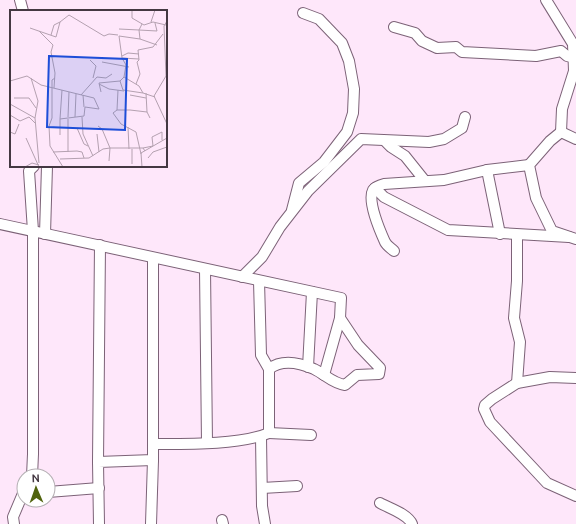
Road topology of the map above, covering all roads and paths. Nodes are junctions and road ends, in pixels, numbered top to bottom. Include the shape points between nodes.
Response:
1 (20, 0) edge
2 (546, 0) edge
3 (22, 10) edge
4 (303, 13) dead end
5 (394, 27) dead end
6 (575, 58) edge
7 (465, 117) dead end
8 (561, 132) junction
9 (576, 139) edge
10 (386, 142) junction
11 (529, 166) junction
12 (33, 167) edge
13 (47, 167) edge
14 (487, 170) junction
15 (424, 181) junction
16 (375, 188) junction
17 (291, 214) junction
18 (0, 224) edge
19 (33, 231) junction
20 (45, 234) junction
21 (500, 234) junction
22 (517, 235) junction
23 (572, 238) edge
24 (100, 245) junction
25 (394, 251) dead end
26 (153, 259) junction
27 (205, 269) junction
28 (242, 277) junction
29 (259, 281) junction
30 (312, 292) junction
31 (340, 318) junction
32 (308, 367) junction
33 (269, 369) junction
34 (324, 376) junction
35 (576, 378) edge
36 (517, 383) junction
37 (265, 435) junction
38 (311, 435) dead end
39 (207, 443) junction
40 (153, 444) junction
41 (153, 460) junction
42 (98, 462) junction
43 (32, 468) edge
44 (297, 486) dead end
45 (99, 488) junction
46 (262, 488) junction
47 (56, 491) edge
48 (576, 496) edge
49 (380, 503) dead end
50 (17, 508) edge
51 (14, 524) edge
52 (99, 524) edge
53 (151, 524) edge
54 (265, 524) edge
55 (412, 524) edge

1 - 3 street
2 - 6 street via 573,44
4 - 17 street via 320,19 342,43 349,60 354,89 353,113 348,132 324,162 299,183
5 - 6 street via 410,31 430,46 437,48 456,47 462,52 516,56 544,56 561,51
6 - 8 street via 574,71 562,109
7 - 10 street via 462,128 444,139 429,142
8 - 9 street
8 - 11 street
10 - 15 street via 405,156
10 - 17 street via 361,139 308,192
11 - 14 street
11 - 23 street via 536,198 552,231
12 - 19 street via 29,171
13 - 20 street
14 - 15 street via 444,180
14 - 21 street
15 - 16 street via 384,184
16 - 21 street via 384,197 448,230
16 - 25 street via 371,198 373,211 386,243
17 - 28 street via 262,257
18 - 19 street
19 - 20 street
19 - 43 street
20 - 24 street
21 - 22 street
22 - 23 street
22 - 36 street via 514,318 520,342
24 - 26 street
24 - 42 street
26 - 27 street
26 - 40 street
27 - 28 street
27 - 39 street
28 - 29 street
29 - 30 street
29 - 33 street via 261,355
30 - 31 street via 341,298
30 - 32 street
31 - 34 street
31 - 34 street via 358,345 380,368 379,374 357,375 345,385 336,384
32 - 33 street via 293,363 276,364
32 - 34 street
33 - 37 street
35 - 36 street via 550,377
36 - 48 street via 485,405 484,409 490,422 547,483
37 - 38 street
37 - 39 street
37 - 46 street
39 - 40 street
40 - 41 street
41 - 42 street
41 - 53 street
42 - 45 street
44 - 46 street
45 - 47 street
45 - 52 street
46 - 54 street
49 - 55 street via 400,513
50 - 51 street via 13,517

